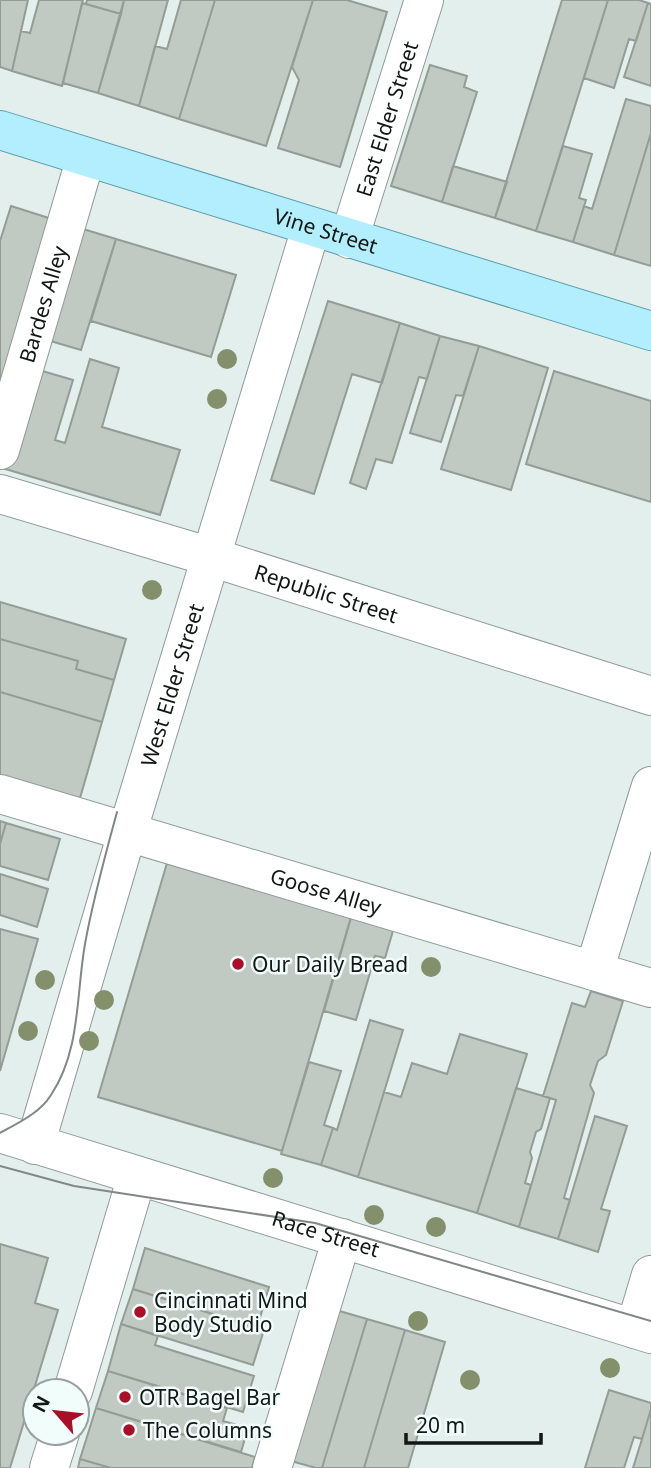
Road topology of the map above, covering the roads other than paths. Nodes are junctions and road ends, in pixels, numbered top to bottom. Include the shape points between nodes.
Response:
1 (424, 0) edge
2 (0, 130) edge
3 (86, 158) junction
4 (311, 228) junction
5 (349, 239) junction
6 (651, 331) edge
7 (0, 450) edge
8 (0, 494) edge
9 (211, 557) junction
10 (649, 688) edge
11 (651, 786) edge
12 (0, 794) edge
13 (127, 833) junction
14 (594, 971) junction
15 (651, 988) edge
16 (17, 1139) edge
17 (137, 1176) junction
18 (342, 1238) junction
19 (651, 1275) edge
20 (643, 1332) edge
21 (77, 1377) edge
22 (56, 1447) edge
23 (49, 1468) edge
24 (272, 1468) edge

1 - 5 street, East Elder Street
2 - 3 main road, Vine Street
3 - 4 main road, Vine Street
3 - 7 street, Bardes Alley
4 - 5 main road, Vine Street
4 - 9 street, West Elder Street
5 - 6 main road, Vine Street
8 - 9 street, Republic Street
9 - 10 street, Republic Street
9 - 13 street, West Elder Street
11 - 14 street
12 - 13 street, Goose Alley
13 - 14 street, Goose Alley
13 - 16 street, West Elder Street
14 - 15 street, Goose Alley
16 - 17 street, Race Street
17 - 18 street, Race Street
17 - 21 street
18 - 20 street, Race Street
18 - 24 street
19 - 20 street
22 - 23 street

